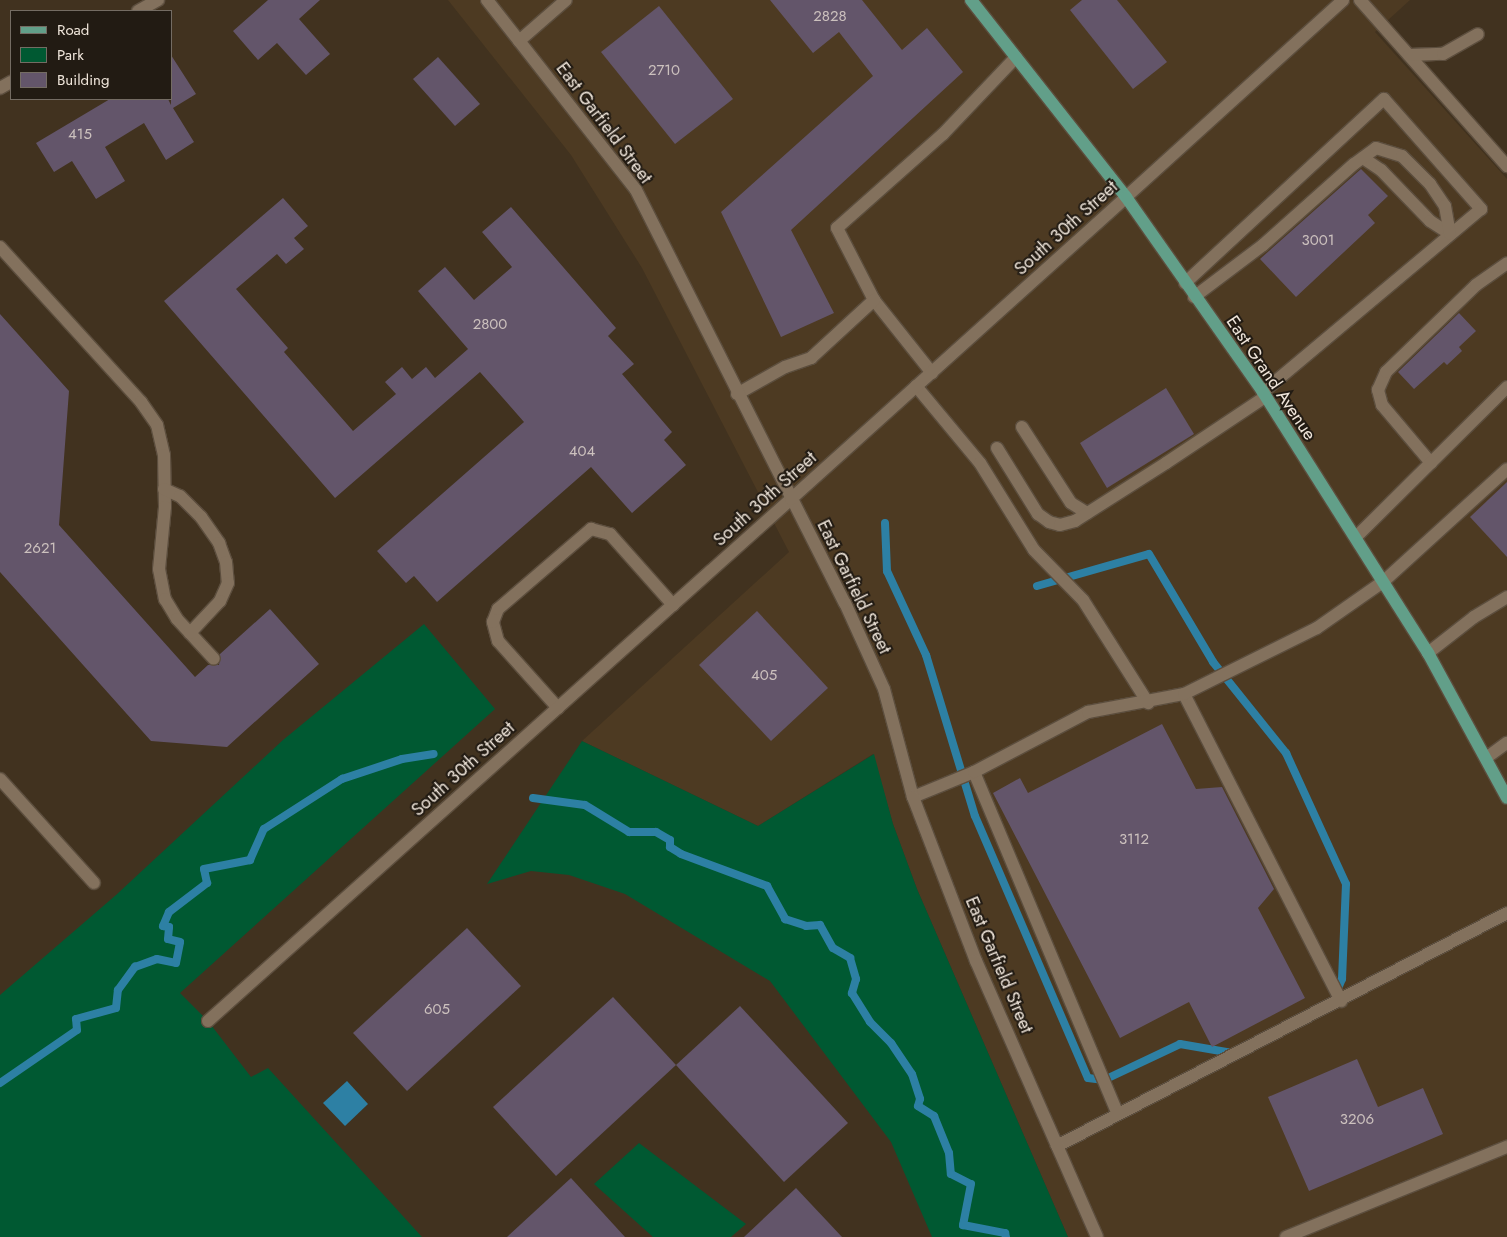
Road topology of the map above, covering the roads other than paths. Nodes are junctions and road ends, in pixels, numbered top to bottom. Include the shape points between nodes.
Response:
1 (158, 0) edge
2 (487, 0) edge
3 (566, 0) edge
4 (971, 0) edge
5 (1343, 0) edge
6 (1360, 0) edge
7 (140, 10) edge
8 (1478, 34) dead end
9 (519, 41) junction
10 (1409, 55) junction
11 (1016, 57) junction
12 (1363, 158) junction
13 (1507, 166) edge
14 (1126, 197) junction
15 (1450, 234) junction
16 (0, 247) edge
17 (1507, 263) edge
18 (1185, 283) junction
19 (1194, 297) junction
20 (874, 300) junction
21 (932, 373) junction
22 (916, 386) junction
23 (1507, 388) edge
24 (737, 394) junction
25 (1264, 394) junction
26 (1022, 427) dead end
27 (997, 448) dead end
28 (1431, 463) junction
29 (1507, 468) edge
30 (164, 489) junction
31 (791, 499) junction
32 (1087, 513) junction
33 (1356, 537) junction
34 (1384, 581) junction
35 (1507, 597) edge
36 (673, 605) junction
37 (190, 633) junction
38 (1428, 653) junction
39 (214, 659) dead end
40 (1184, 694) junction
41 (1148, 703) junction
42 (558, 708) junction
43 (1507, 743) edge
44 (1486, 758) junction
45 (974, 772) junction
46 (0, 779) edge
47 (913, 797) junction
48 (1507, 798) edge
49 (94, 883) dead end
50 (1507, 914) edge
51 (1341, 1001) junction
52 (208, 1021) dead end
53 (1118, 1114) junction
54 (1057, 1146) junction
55 (1507, 1147) edge
56 (1097, 1237) edge
57 (1286, 1237) edge

1 - 7 street
2 - 9 street, East Garfield Street
3 - 9 street
4 - 11 main road, East Grand Avenue
5 - 14 street, South 30th Street
6 - 10 street
8 - 10 street via 1443,54
9 - 24 street, East Garfield Street via 636,190
10 - 13 street
11 - 14 main road, East Grand Avenue
11 - 20 street via 942,134 837,228
12 - 15 street via 1381,170 1430,221
12 - 15 street via 1376,148 1402,156 1446,206
12 - 19 street via 1263,246
14 - 18 main road, East Grand Avenue
14 - 21 street, South 30th Street
15 - 18 street via 1481,209 1384,99
15 - 25 street
16 - 30 street via 141,402 157,424 164,455
17 - 28 street via 1476,285 1386,372 1378,390 1382,405
18 - 19 main road, East Grand Avenue
19 - 25 main road, East Grand Avenue
20 - 21 street
20 - 24 street via 811,358 785,367
21 - 22 street, South 30th Street
22 - 31 street, South 30th Street
22 - 41 street via 980,463 1034,550 1083,600
23 - 28 street
24 - 31 street, East Garfield Street
25 - 32 street
25 - 33 main road, East Grand Avenue
26 - 32 street via 1071,502
27 - 32 street via 1038,514 1049,522 1060,526
28 - 33 street
29 - 34 street
30 - 37 street via 159,569 165,599
30 - 37 street via 180,496 202,517 226,562 228,583 220,601
31 - 36 street, South 30th Street
31 - 47 street, East Garfield Street via 845,603 884,689
33 - 34 main road, East Grand Avenue
34 - 38 main road, East Grand Avenue
34 - 40 street via 1317,628
35 - 38 street via 1474,617
36 - 42 street, South 30th Street
36 - 42 street via 610,534 591,529 498,609 493,622 498,641
37 - 39 street
38 - 44 main road, East Grand Avenue
40 - 41 street
40 - 51 street
41 - 45 street via 1088,712
42 - 52 street, South 30th Street
43 - 44 street
44 - 48 main road, East Grand Avenue
45 - 47 street
45 - 53 street
46 - 49 street
47 - 54 street, East Garfield Street via 976,962
50 - 51 street
51 - 53 street
53 - 54 street
54 - 56 street, East Garfield Street
55 - 57 street

